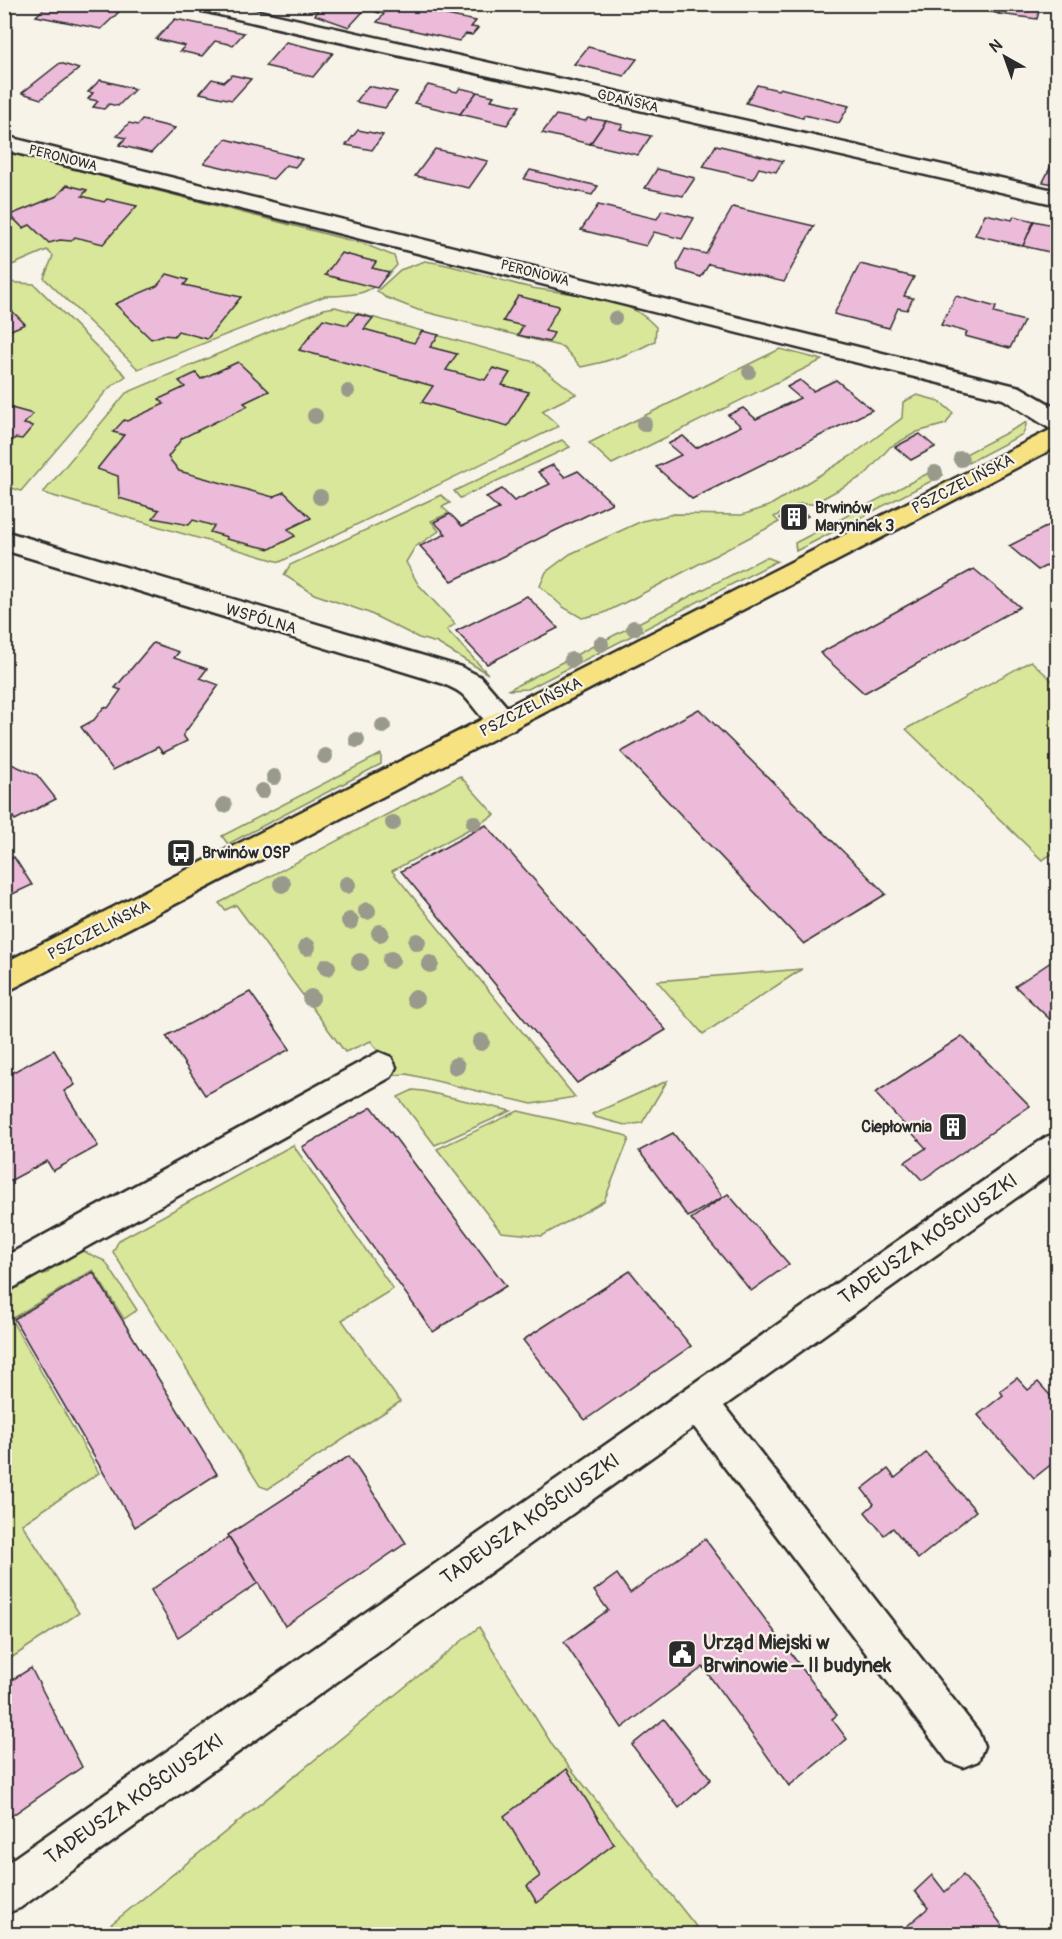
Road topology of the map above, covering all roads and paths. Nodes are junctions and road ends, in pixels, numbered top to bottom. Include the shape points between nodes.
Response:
1 (198, 4) edge
2 (4, 143) edge
3 (1058, 198) edge
4 (1058, 422) edge
5 (1058, 435) edge
6 (4, 540) edge
7 (504, 721) junction
8 (4, 979) edge
9 (379, 1067) dead end
10 (1058, 1148) edge
11 (4, 1276) edge
12 (698, 1402) junction
13 (963, 1746) dead end
14 (4, 1892) edge

1 - 3 street, GDAŃSKA
2 - 4 street, PERONOWA via 1011,393
5 - 7 main road, PSZCZELIŃSKA
6 - 7 street, WSPÓLNA via 451,675 471,685
7 - 8 main road, PSZCZELIŃSKA
9 - 11 street
10 - 12 street, TADEUSZA KOŚCIUSZKI
12 - 13 street
12 - 14 street, TADEUSZA KOŚCIUSZKI

